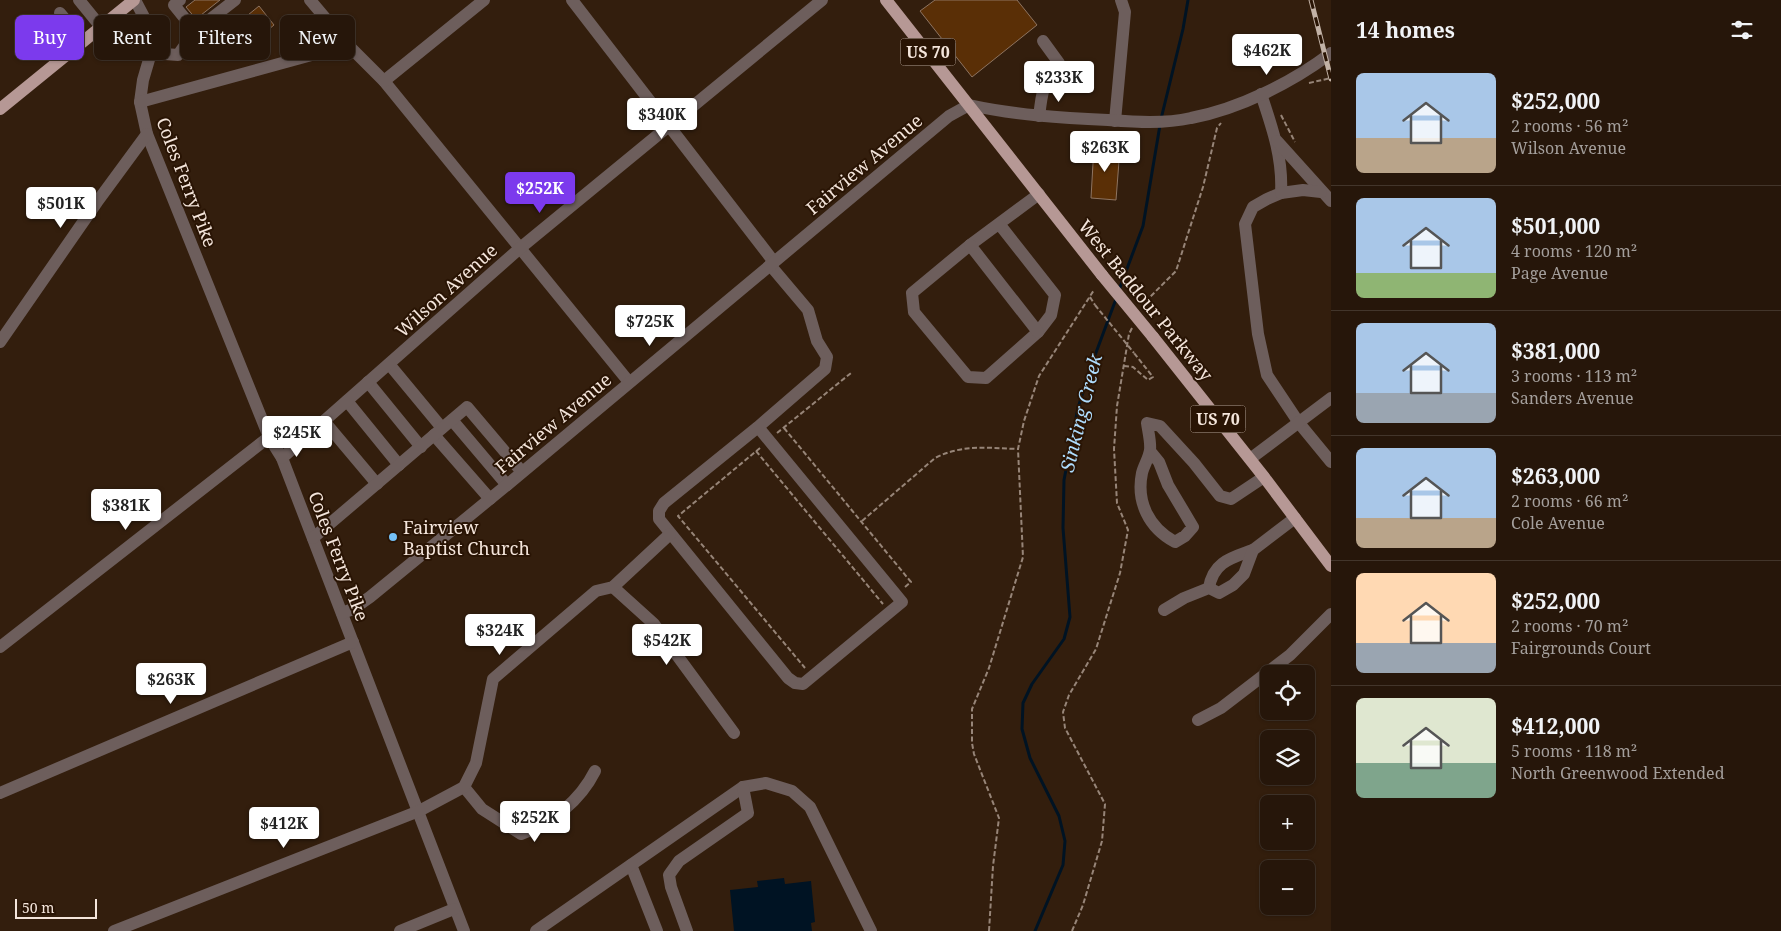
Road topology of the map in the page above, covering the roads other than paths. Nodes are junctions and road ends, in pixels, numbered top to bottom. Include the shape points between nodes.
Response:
1 (79, 0) edge
2 (135, 0) edge
3 (180, 0) edge
4 (235, 0) edge
5 (310, 0) edge
6 (484, 0) edge
7 (572, 0) edge
8 (822, 0) edge
9 (886, 0) edge
10 (1120, 0) edge
11 (116, 15) edge
12 (143, 15) edge
13 (182, 15) edge
14 (216, 15) edge
15 (323, 15) edge
16 (94, 18) edge
17 (94, 32) edge
18 (84, 40) edge
19 (1043, 41) dead end
20 (355, 52) edge
21 (1331, 53) edge
22 (60, 60) edge
23 (149, 60) edge
24 (293, 60) edge
25 (384, 81) junction
26 (1262, 94) junction
27 (140, 102) junction
28 (969, 105) junction
29 (0, 109) edge
30 (1039, 116) junction
31 (1115, 121) junction
32 (669, 125) junction
33 (147, 134) junction
34 (1277, 142) junction
35 (1281, 193) junction
36 (1039, 194) junction
37 (1326, 197) edge
38 (1000, 225) junction
39 (970, 245) junction
40 (519, 249) junction
41 (772, 264) junction
42 (1038, 332) junction
43 (0, 342) edge
44 (389, 364) junction
45 (368, 382) junction
46 (629, 382) junction
47 (1331, 398) edge
48 (347, 401) junction
49 (324, 421) junction
50 (1299, 423) junction
51 (758, 427) junction
52 (443, 428) junction
53 (268, 437) junction
54 (421, 447) junction
55 (1150, 451) junction
56 (282, 458) junction
57 (1250, 459) junction
58 (1331, 462) edge
59 (399, 465) junction
60 (522, 472) junction
61 (1264, 477) junction
62 (377, 484) junction
63 (507, 485) junction
64 (490, 498) junction
65 (1295, 518) junction
66 (670, 534) junction
67 (313, 538) junction
68 (1253, 550) junction
69 (1331, 566) edge
70 (613, 587) junction
71 (1209, 588) junction
72 (1164, 610) dead end
73 (342, 613) junction
74 (1331, 614) edge
75 (352, 642) junction
76 (0, 647) edge
77 (1198, 720) dead end
78 (734, 733) dead end
79 (595, 771) dead end
80 (464, 787) junction
81 (743, 787) junction
82 (0, 793) edge
83 (419, 811) junction
84 (631, 865) junction
85 (454, 909) junction
86 (114, 931) edge
87 (400, 931) edge
88 (464, 931) edge
89 (536, 931) edge
90 (657, 931) edge
91 (687, 931) edge
92 (871, 931) edge

1 - 16 street
2 - 11 main road
2 - 12 street, Coles Ferry Pike
3 - 13 street via 174,5
4 - 14 street
5 - 15 street
6 - 25 street
7 - 32 street
8 - 32 street, Wilson Avenue
9 - 28 main road, US 70
10 - 31 street via 1124,12
17 - 18 main road
19 - 30 street via 1060,62 1058,72 1047,80
20 - 25 street
21 - 26 street
22 - 29 main road
23 - 27 street, Coles Ferry Pike
24 - 27 street
25 - 40 street
26 - 31 street via 1192,118
26 - 34 street
27 - 33 street, Coles Ferry Pike
28 - 30 street
28 - 36 main road, West Baddour Parkway / US 70
28 - 41 street, Fairview Avenue via 949,116
30 - 31 street
32 - 40 street, Wilson Avenue
32 - 41 street
33 - 43 street
33 - 53 street, Coles Ferry Pike
34 - 35 street
34 - 37 street
35 - 37 street via 1303,190
35 - 50 street via 1253,208 1245,224 1256,317 1268,375
36 - 38 street
36 - 57 main road, West Baddour Parkway / US 70, bridge
38 - 39 street
38 - 42 street via 1055,295 1051,315
39 - 42 street
39 - 42 street via 912,293 914,312 968,377 986,378
40 - 44 street, Wilson Avenue
40 - 46 street
41 - 46 street, Fairview Avenue
41 - 51 street via 808,310 817,341 828,357 825,369
44 - 45 street, Wilson Avenue
44 - 52 street
45 - 48 street, Wilson Avenue
45 - 54 street
46 - 60 street, Fairview Avenue
47 - 50 street
48 - 49 street, Wilson Avenue
48 - 59 street
49 - 56 street, Wilson Avenue
49 - 62 street
50 - 57 street
50 - 58 street
51 - 66 street via 664,504 659,518
51 - 66 street via 902,602 803,684 795,683
52 - 54 street
52 - 60 street via 467,407
52 - 63 street
52 - 64 street
53 - 56 street, Coles Ferry Pike
53 - 76 street
54 - 59 street
55 - 55 street via 1142,472 1140,493 1146,514 1162,535 1175,542 1193,527
55 - 61 street via 1147,423 1160,426 1220,496 1231,499
56 - 67 street, Coles Ferry Pike
57 - 61 main road, West Baddour Parkway / US 70
59 - 62 street
60 - 63 street, Fairview Avenue
61 - 65 main road, West Baddour Parkway / US 70
62 - 67 street
63 - 64 street, Fairview Avenue
64 - 73 street, Fairview Avenue via 370,597
65 - 68 street
65 - 69 main road, West Baddour Parkway / US 70
66 - 70 street
67 - 73 street, Coles Ferry Pike
68 - 71 street via 1216,568
68 - 71 street via 1244,574 1233,585 1219,593
70 - 78 street via 654,624
70 - 80 street via 596,591 493,679 476,763
71 - 72 street
73 - 75 street, Coles Ferry Pike
74 - 77 street via 1290,655 1221,708
75 - 82 street
75 - 83 street, Coles Ferry Pike
79 - 80 street via 588,786 562,811 542,826 521,834 482,809
80 - 83 street
81 - 84 street
81 - 91 street via 748,813 678,861 669,874
81 - 92 street via 766,783 792,791 810,807
83 - 85 street, Coles Ferry Pike
83 - 86 street
84 - 89 street
84 - 90 street
85 - 87 street
85 - 88 street, Coles Ferry Pike

